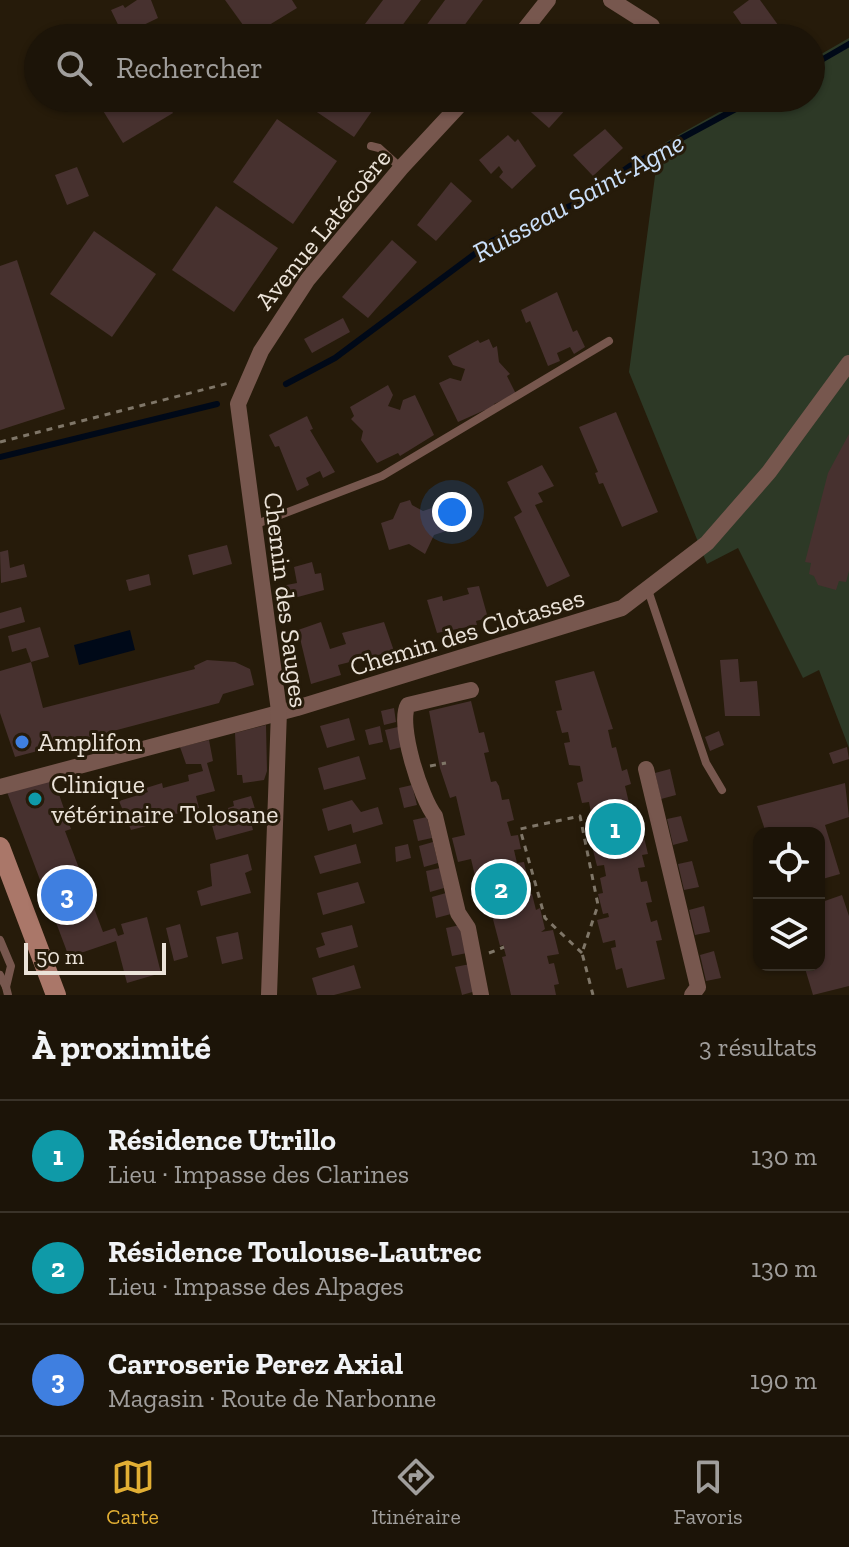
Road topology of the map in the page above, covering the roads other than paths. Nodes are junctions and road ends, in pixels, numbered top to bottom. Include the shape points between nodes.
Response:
1 (548, 0) edge
2 (611, 0) edge
3 (529, 24) edge
4 (649, 24) edge
5 (453, 112) edge
6 (371, 146) dead end
7 (401, 168) junction
8 (609, 341) dead end
9 (849, 363) edge
10 (238, 404) joint
11 (254, 525) junction
12 (648, 590) junction
13 (471, 690) dead end
14 (279, 711) junction
15 (646, 769) dead end
16 (0, 787) edge
17 (722, 790) dead end
18 (2, 857) edge
19 (0, 940) edge
20 (0, 975) edge
21 (7, 991) edge
22 (56, 995) edge
23 (269, 995) edge
24 (481, 995) edge
25 (692, 995) edge

1 - 3 street
2 - 4 street
5 - 7 street, Avenue Latécoère
6 - 7 lane
7 - 10 street, Avenue Latécoère via 251,355
8 - 11 lane via 382,476
9 - 12 street, Chemin des Clotasses via 769,472 707,543
10 - 11 street, Chemin des Sauges
11 - 14 street, Chemin des Sauges
12 - 14 street, Chemin des Clotasses via 596,619
12 - 17 lane via 706,763
13 - 24 street via 405,710 424,803 435,816 458,913 468,928
14 - 16 street, Chemin des Clotasses
14 - 23 street, Chemin des Sauges
15 - 25 street via 698,987
18 - 22 main road
19 - 21 lane via 11,966
20 - 21 lane

